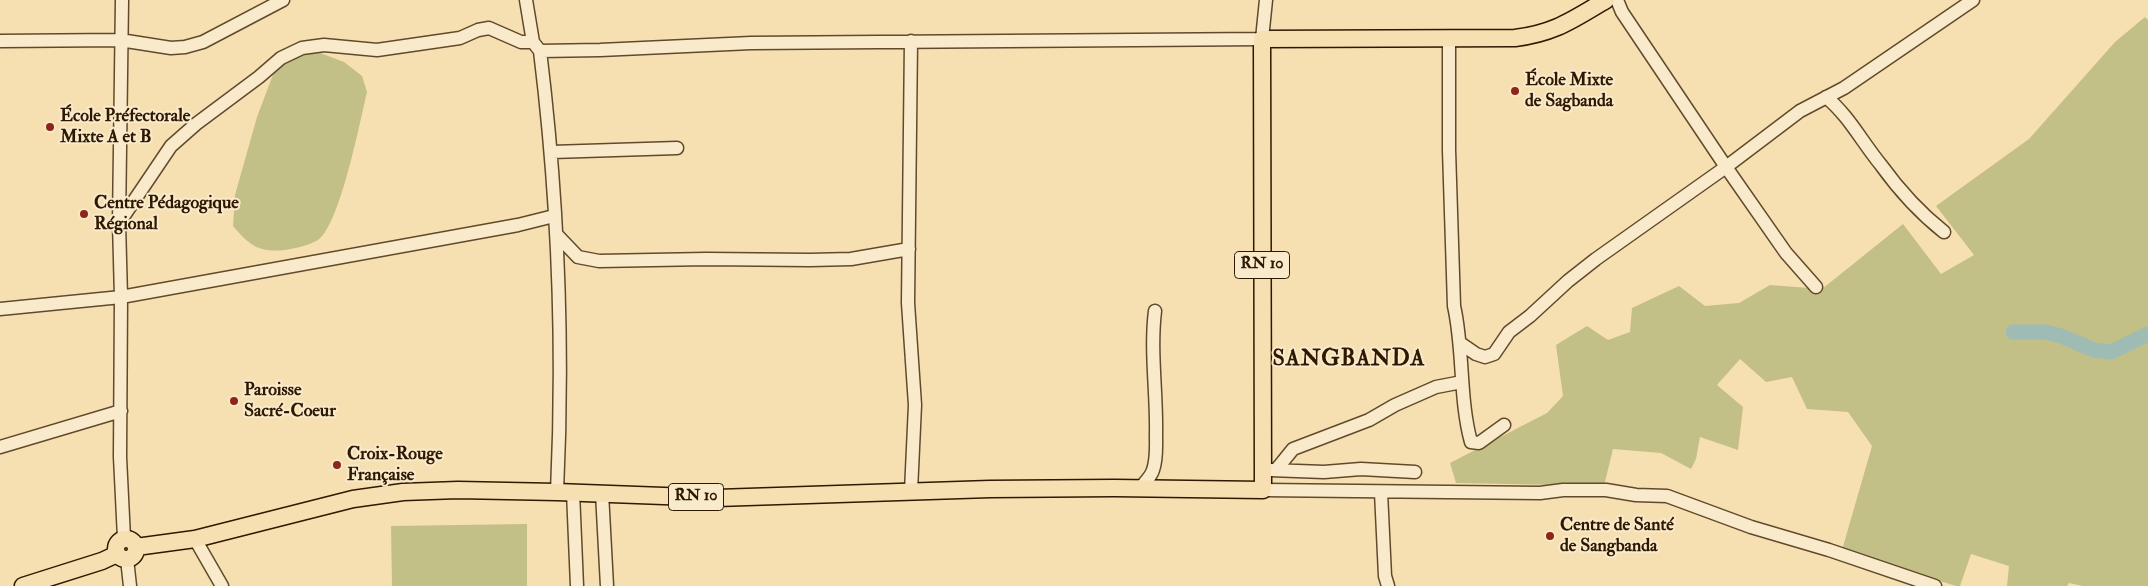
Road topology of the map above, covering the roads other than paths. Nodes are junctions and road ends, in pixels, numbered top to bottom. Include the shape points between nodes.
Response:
1 (122, 0) edge
2 (283, 0) edge
3 (526, 0) edge
4 (1266, 0) edge
5 (1606, 0) edge
6 (1617, 0) edge
7 (1973, 0) edge
8 (1449, 38) junction
9 (1262, 39) junction
10 (120, 40) junction
11 (0, 41) edge
12 (911, 41) junction
13 (537, 46) junction
14 (1826, 97) junction
15 (677, 148) dead end
16 (552, 152) junction
17 (1726, 167) junction
18 (554, 216) junction
19 (119, 223) junction
20 (1944, 232) dead end
21 (556, 234) junction
22 (909, 250) junction
23 (1816, 287) dead end
24 (122, 297) junction
25 (0, 309) edge
26 (1155, 311) dead end
27 (1460, 343) junction
28 (1462, 382) junction
29 (121, 411) junction
30 (1504, 425) dead end
31 (1, 443) edge
32 (1269, 469) junction
33 (1415, 472) dead end
34 (1140, 488) junction
35 (1263, 490) junction
36 (911, 491) junction
37 (565, 492) junction
38 (1381, 492) junction
39 (602, 493) junction
40 (195, 539) junction
41 (126, 550) junction
42 (23, 586) edge
43 (130, 586) edge
44 (222, 586) edge
45 (578, 586) edge
46 (607, 586) edge
47 (1388, 586) edge
48 (1935, 586) edge

1 - 10 street
2 - 10 street via 204,42 185,47
3 - 13 street
4 - 9 street
5 - 8 main road via 1560,28 1536,36
6 - 17 street
7 - 14 street via 1913,43
8 - 9 main road
8 - 27 street via 1453,283
9 - 12 street
9 - 32 main road, RN 10
10 - 11 street
10 - 19 street
12 - 13 street via 751,43 600,50
12 - 22 street
13 - 16 street
13 - 19 street via 489,28 460,38 377,50 324,45 302,48 281,58 172,146
14 - 17 street via 1800,111
14 - 20 street via 1844,114 1881,166 1913,203
15 - 16 street
16 - 18 street
17 - 23 street via 1786,253
17 - 27 street via 1568,281 1509,332 1494,354 1485,357
18 - 21 street
18 - 24 street
19 - 24 street
21 - 22 street via 578,257 599,261 851,259
21 - 37 street
22 - 36 street via 908,303 915,405
24 - 25 street
24 - 29 street
26 - 34 street via 1152,335 1157,405 1156,455 1154,469
27 - 28 street
28 - 30 street via 1471,442 1479,443
28 - 32 street via 1436,387 1369,420 1293,449
29 - 31 street
29 - 41 street via 120,458
32 - 33 street
32 - 35 main road, RN 10
34 - 35 main road, RN 10
34 - 36 main road, RN 10
35 - 38 street
36 - 39 main road, RN 10 via 717,498
37 - 39 main road, RN 10
37 - 40 main road, RN 10 via 458,490 353,498
37 - 45 street
38 - 47 street
38 - 48 street via 1606,490 1667,496 1751,527
39 - 46 street
40 - 41 main road, RN 10
40 - 44 street
41 - 42 main road, RN 10
41 - 43 street

